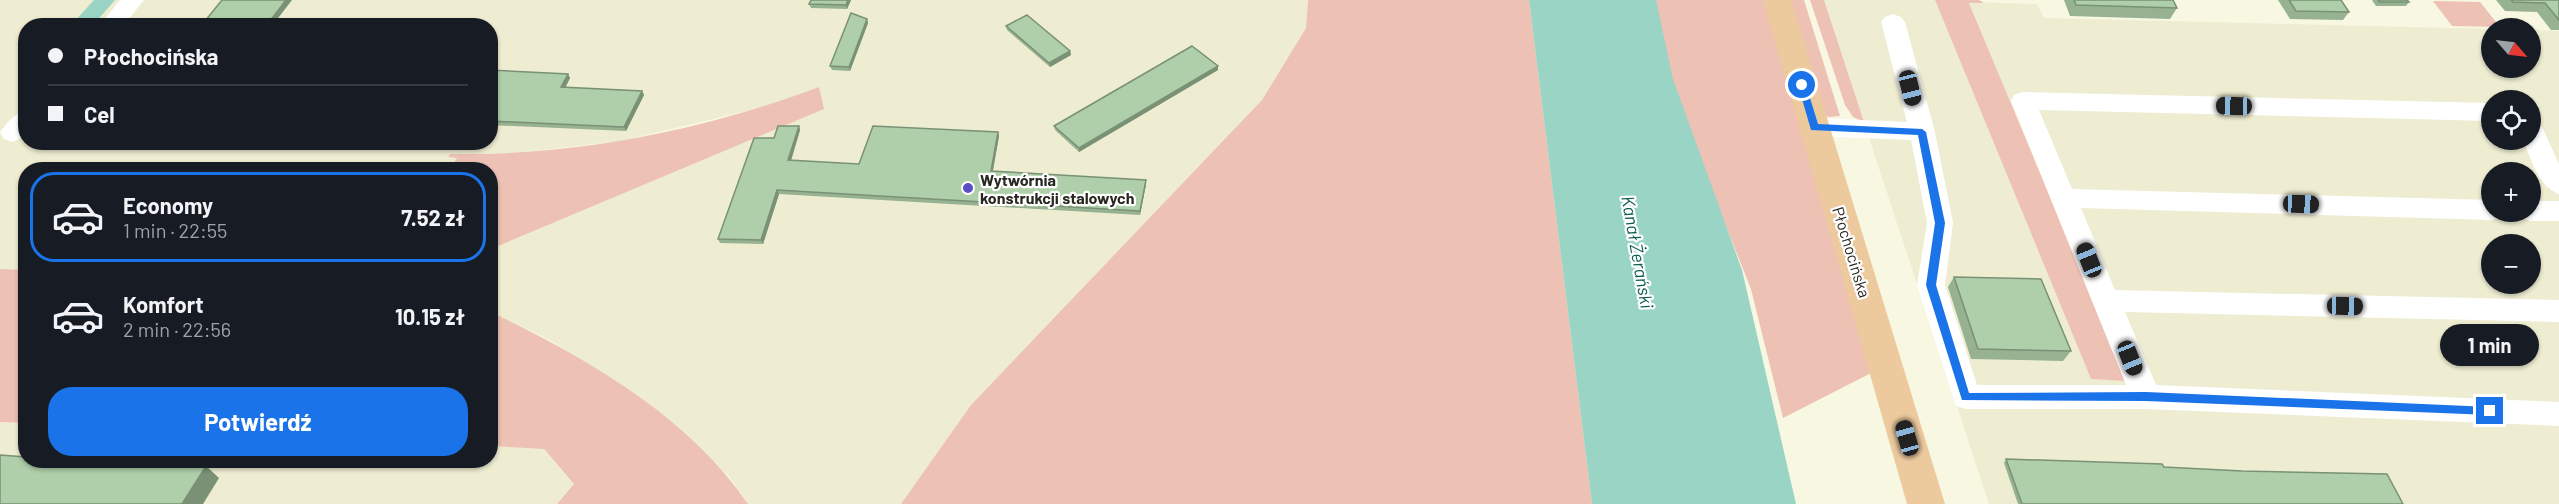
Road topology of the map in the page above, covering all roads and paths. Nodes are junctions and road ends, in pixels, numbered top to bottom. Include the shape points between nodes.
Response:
1 (133, 0) edge
2 (1777, 0) edge
3 (117, 18) edge
4 (1893, 22) dead end
5 (2481, 112) edge
6 (1814, 127) junction
7 (1922, 132) junction
8 (2540, 150) edge
9 (2559, 184) edge
10 (2063, 198) junction
11 (2481, 210) edge
12 (2541, 211) edge
13 (2559, 211) edge
14 (2106, 301) junction
15 (2559, 311) edge
16 (2146, 397) junction
17 (2559, 414) edge
18 (1926, 504) edge

1 - 3 lane
2 - 6 main road, Płochocińska
4 - 7 lane
5 - 10 lane via 2023,101
6 - 7 lane
6 - 18 main road, Płochocińska
7 - 16 lane via 1940,223 1931,285 1965,397
8 - 9 lane
10 - 11 lane
10 - 14 lane
12 - 13 lane
14 - 15 lane
14 - 16 lane
16 - 17 lane

